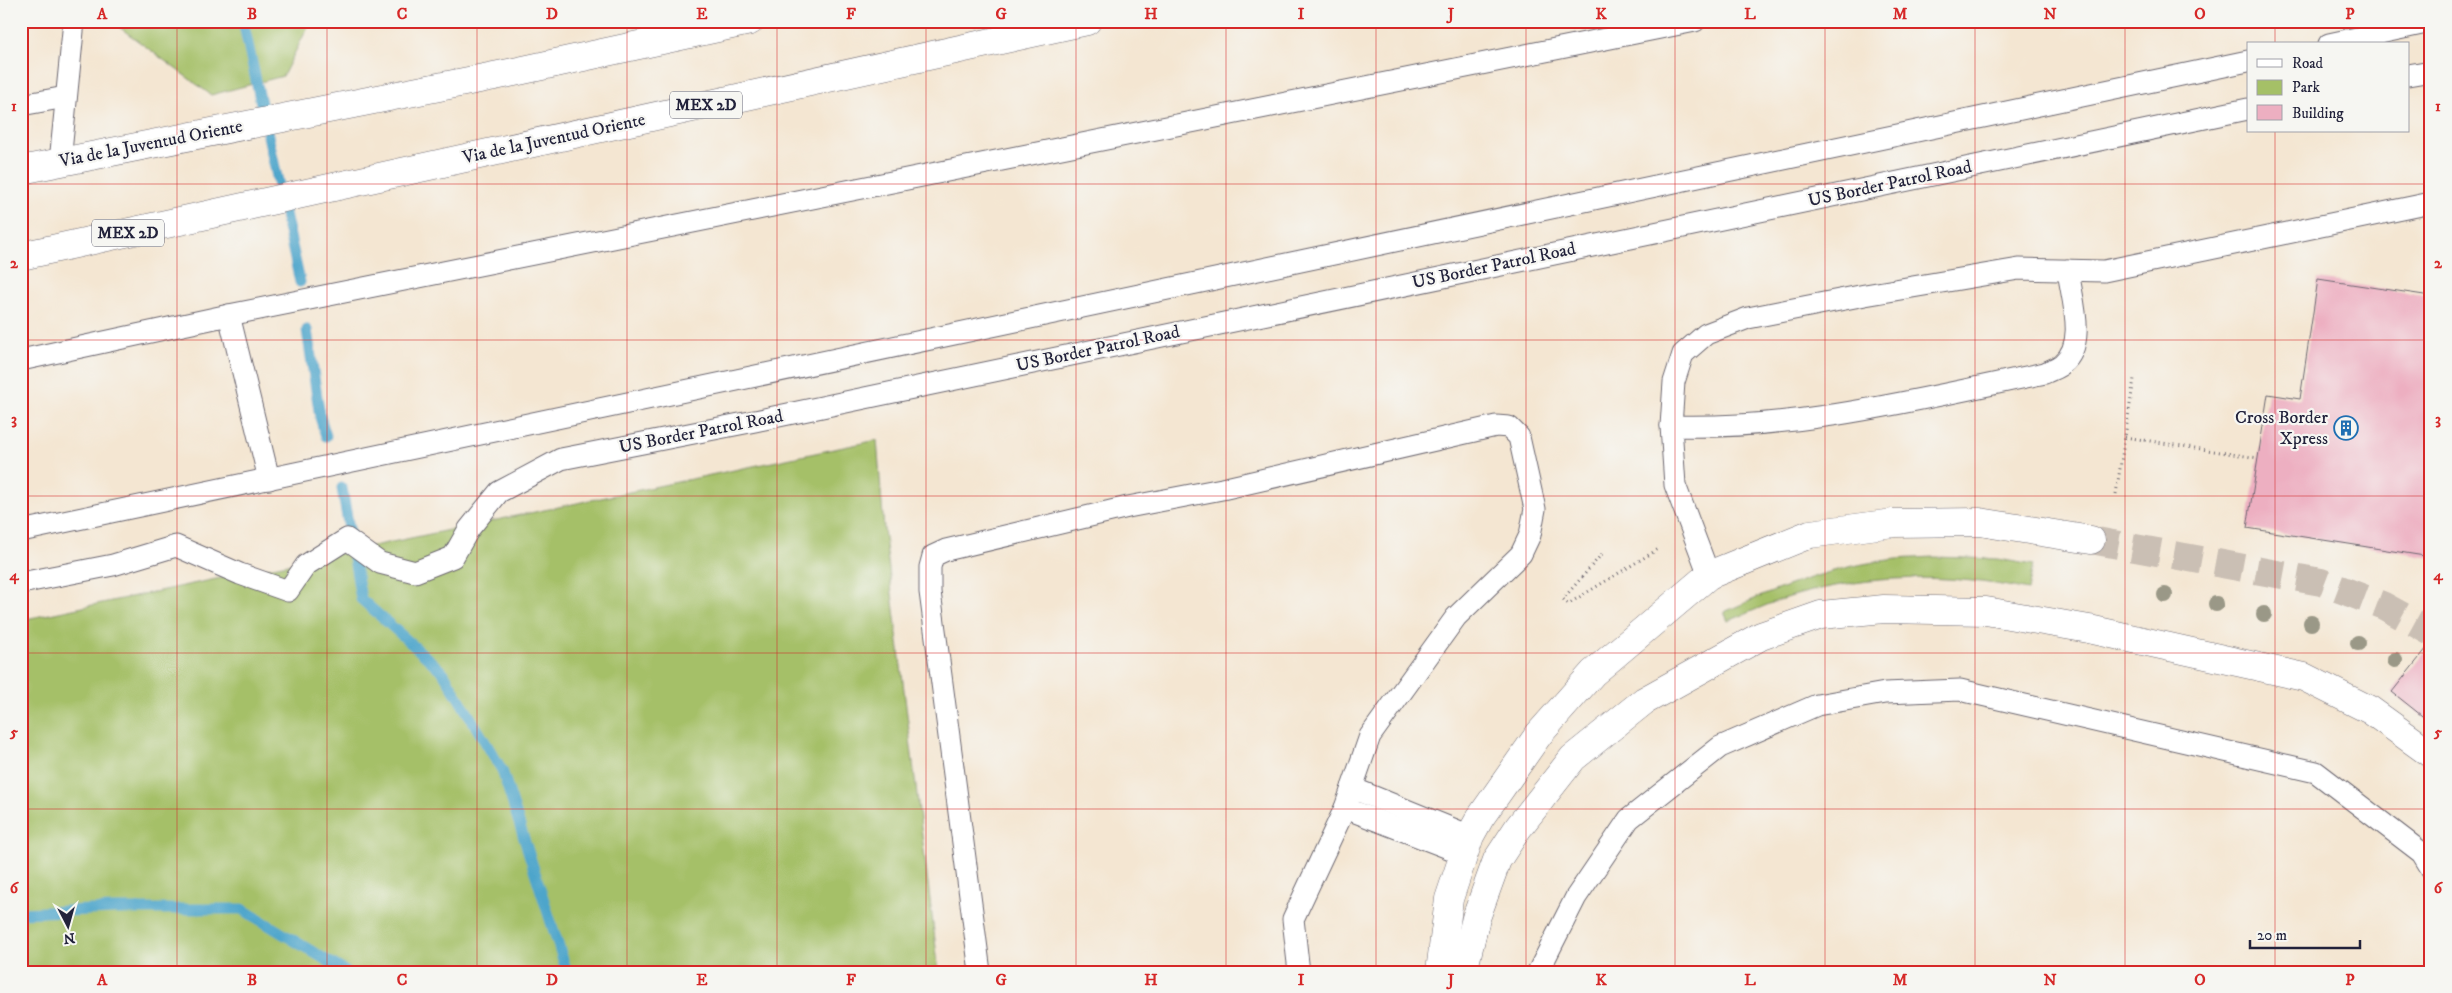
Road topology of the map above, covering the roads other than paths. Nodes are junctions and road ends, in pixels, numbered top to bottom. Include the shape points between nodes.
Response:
1 (74, 21) edge
2 (750, 21) edge
3 (1087, 21) edge
4 (1695, 21) edge
5 (2431, 22) edge
6 (2338, 42) edge
7 (2247, 61) edge
8 (2431, 70) edge
9 (2410, 75) edge
10 (66, 97) junction
11 (21, 105) edge
12 (2247, 109) edge
13 (60, 162) junction
14 (21, 170) edge
15 (2431, 203) edge
16 (21, 256) edge
17 (2068, 270) junction
18 (229, 315) junction
19 (21, 360) edge
20 (1671, 426) junction
21 (269, 479) junction
22 (21, 531) edge
23 (2091, 540) tunnel mouth
24 (1709, 576) junction
25 (21, 583) edge
26 (2431, 754) edge
27 (1352, 788) junction
28 (1345, 808) junction
29 (1467, 845) junction
30 (2431, 868) edge
31 (980, 972) edge
32 (1299, 972) edge
33 (1440, 972) edge
34 (1463, 972) edge
35 (1538, 972) edge

1 - 10 lane
2 - 13 main road, Via de la Juventud Oriente
3 - 16 main road, Via de la Juventud Oriente / MEX 2D
4 - 18 lane
5 - 6 lane
7 - 21 lane
8 - 9 lane
10 - 11 lane
10 - 13 lane
12 - 25 lane, US Border Patrol Road via 561,459 499,492 469,529 453,557 414,572 380,562 347,539 306,565 288,591 176,546 113,565
13 - 14 main road, Via de la Juventud Oriente
15 - 17 lane via 2104,272
17 - 20 lane via 2019,269 1866,295 1748,318 1706,334 1683,354 1674,382
17 - 20 lane via 2076,331 2074,348 2063,364 2045,373 1854,413 1786,422 1715,427
18 - 19 lane
18 - 21 lane
20 - 24 lane via 1674,485
21 - 22 lane
23 - 24 main road via 1980,522 1892,523 1810,534
24 - 29 main road via 1593,673 1539,734 1480,818
26 - 34 main road via 2370,710 2304,677 1986,611 1884,609 1821,615 1761,636 1644,701 1573,758 1497,860 1476,918
27 - 28 lane
27 - 29 lane
27 - 31 lane via 1370,736 1456,617 1521,554 1530,536 1535,509 1519,437 1509,427 1496,426 1222,489 1128,506 933,556 930,592
28 - 29 lane
28 - 32 lane via 1293,919
29 - 33 main road via 1449,898
30 - 35 lane via 2422,853 2316,772 1960,690 1885,693 1817,705 1720,747 1637,813 1576,897

